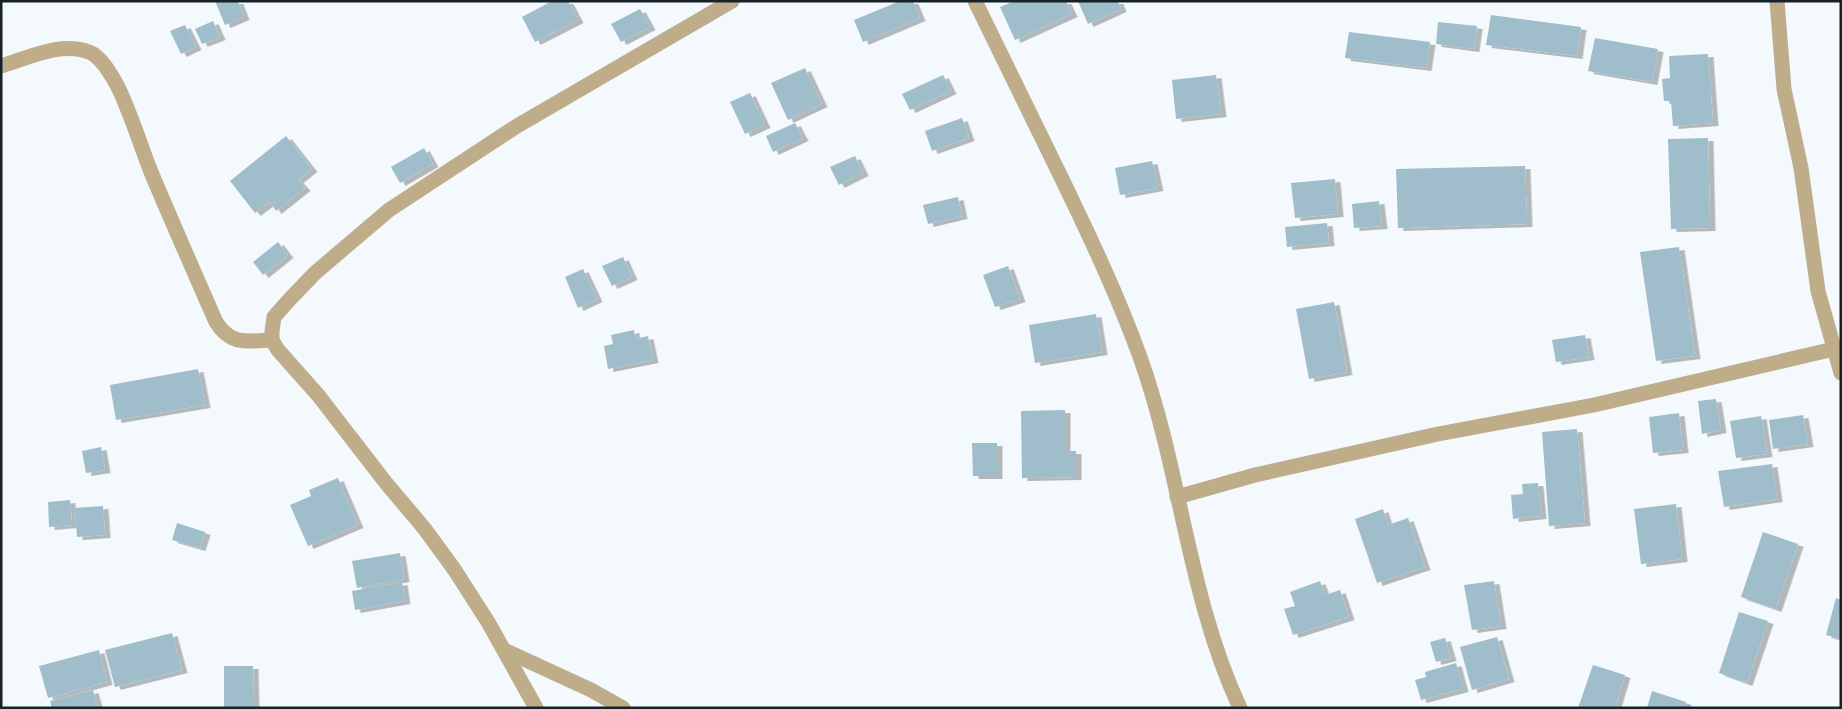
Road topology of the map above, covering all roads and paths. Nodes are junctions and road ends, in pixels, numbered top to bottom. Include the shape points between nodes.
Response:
1 (732, 1) edge
2 (974, 1) edge
3 (1777, 1) edge
4 (1, 66) edge
5 (272, 340) junction
6 (1834, 349) junction
7 (1841, 373) edge
8 (1177, 497) junction
9 (504, 650) junction
10 (536, 708) edge
11 (623, 708) edge
12 (1240, 708) edge

1 - 5 street via 518,126 389,210 315,273 290,299 274,317
2 - 8 street via 1105,268 1140,357 1158,414
3 - 6 street via 1784,89 1801,168 1818,292
4 - 5 street via 66,48 91,53 107,68 118,87 216,322 223,333 234,340
5 - 9 street via 424,528 454,569
6 - 7 street
6 - 8 street via 1594,406 1438,434 1255,475
8 - 12 street via 1208,620 1226,678
9 - 10 street
9 - 11 street via 592,690

